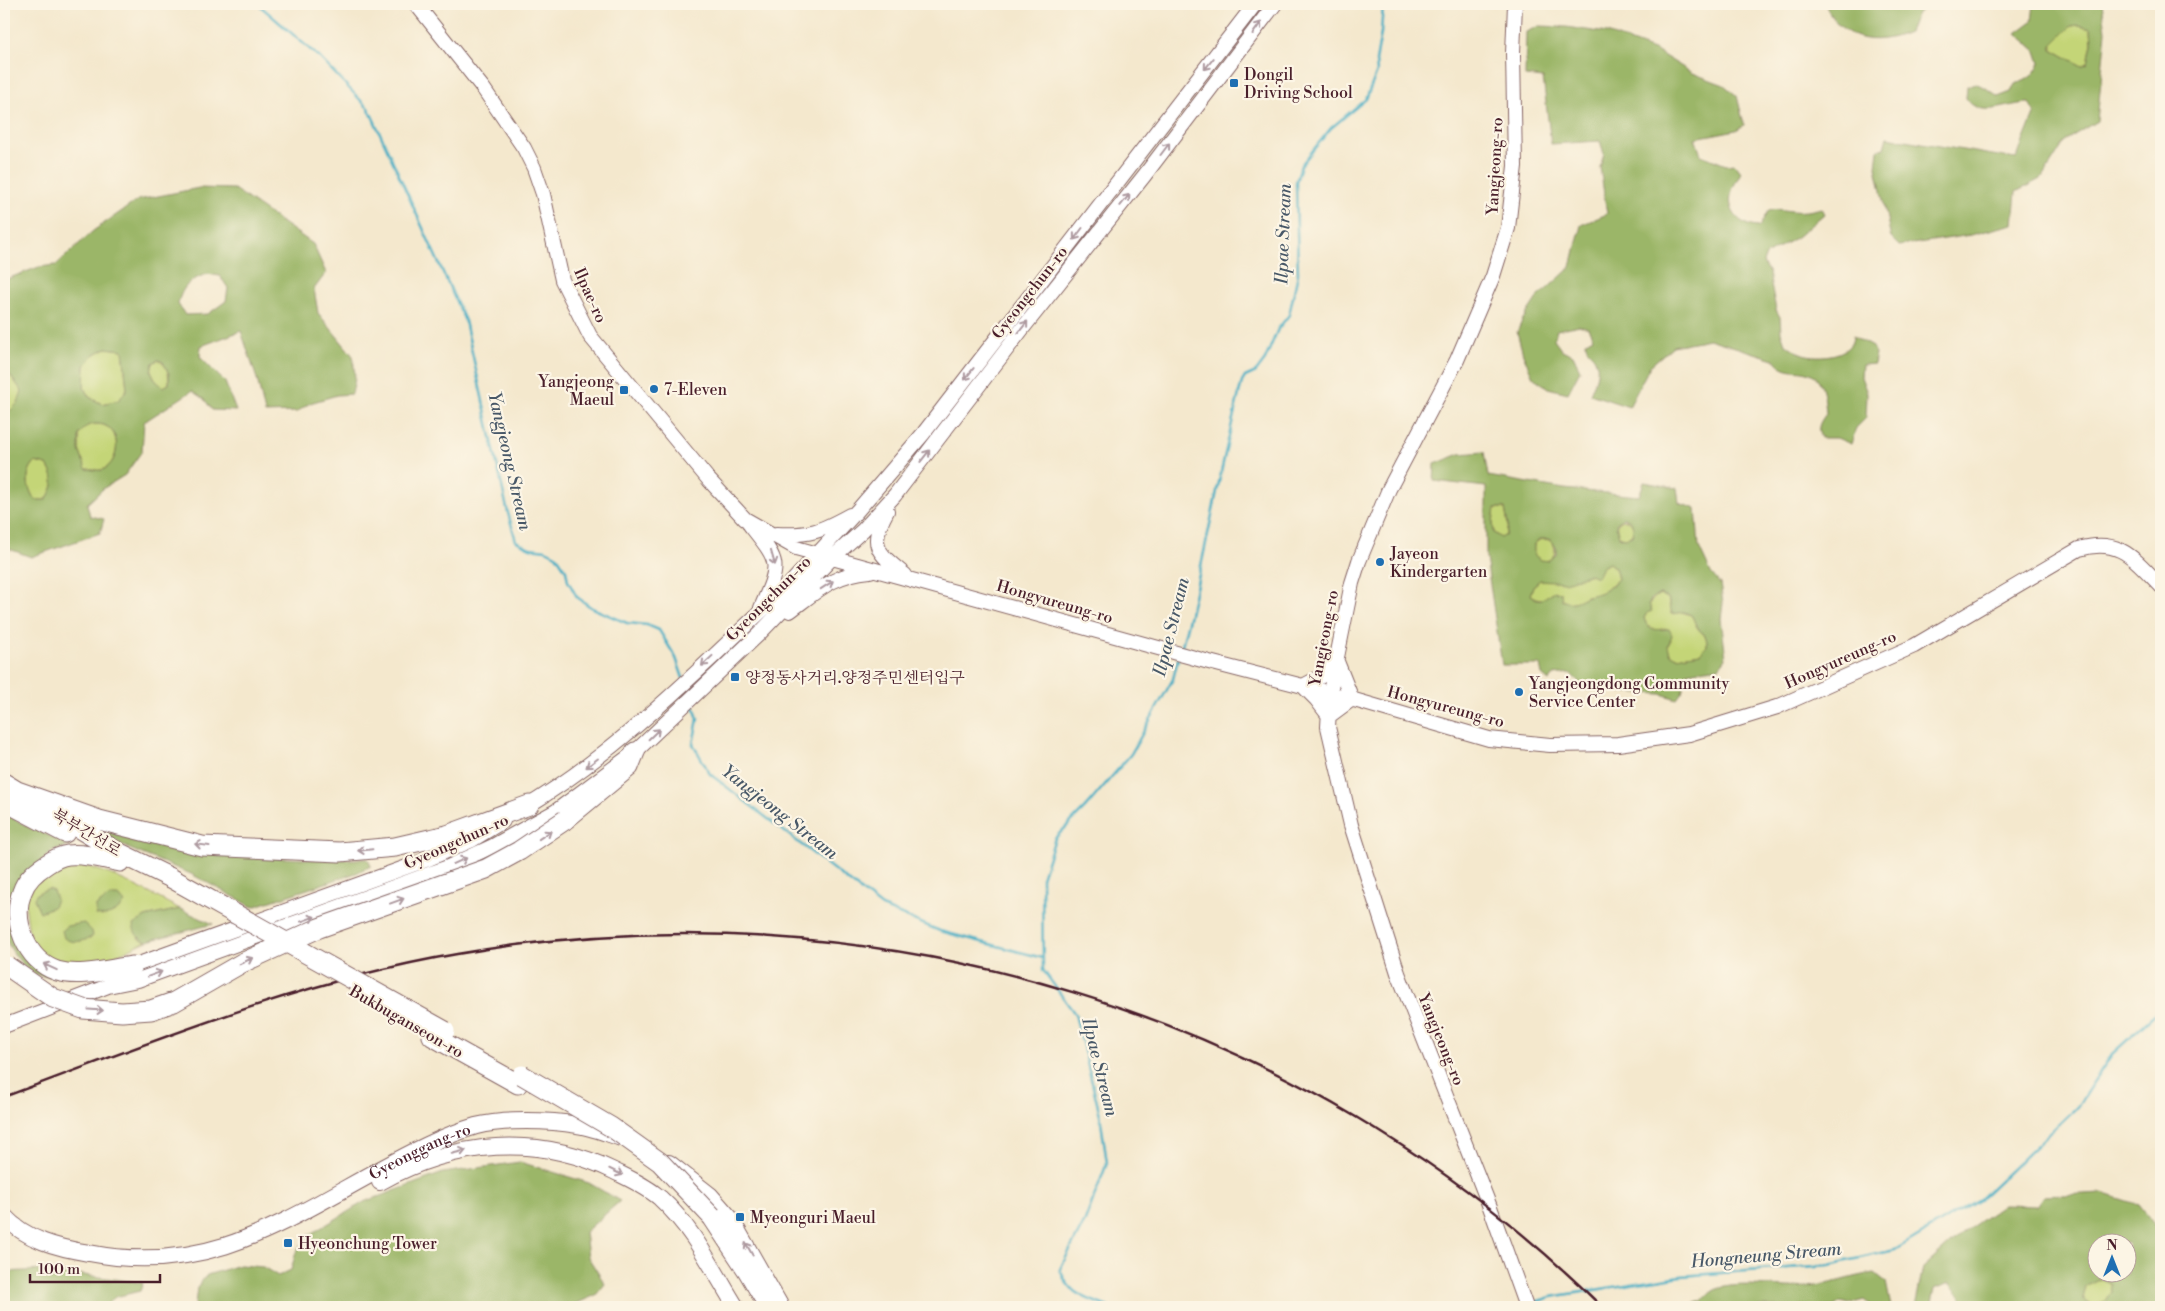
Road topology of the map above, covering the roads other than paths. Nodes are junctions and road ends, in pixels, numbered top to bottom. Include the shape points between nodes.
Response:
1 (416, 4) edge
2 (1255, 4) edge
3 (1275, 4) edge
4 (1514, 4) edge
5 (895, 495) junction
6 (857, 511) junction
7 (745, 518) junction
8 (771, 534) junction
9 (825, 557) junction
10 (877, 570) junction
11 (908, 578) junction
12 (2161, 586) edge
13 (759, 613) junction
14 (759, 634) junction
15 (1336, 658) junction
16 (1303, 686) junction
17 (1330, 693) junction
18 (1352, 699) junction
19 (1329, 716) junction
20 (635, 752) junction
21 (8, 792) edge
22 (529, 806) junction
23 (120, 862) junction
24 (165, 881) junction
25 (5, 964) edge
26 (133, 966) junction
27 (108, 986) junction
28 (4, 1026) edge
29 (500, 1122) junction
30 (538, 1122) junction
31 (493, 1146) junction
32 (544, 1148) junction
33 (710, 1194) junction
34 (4, 1216) edge
35 (700, 1222) junction
36 (4, 1232) edge
37 (736, 1307) edge
38 (755, 1307) edge
39 (769, 1307) edge
40 (781, 1307) edge
41 (1526, 1307) edge

1 - 7 main road, Ilpae-ro via 483,88 524,148 543,194 562,280 584,328 708,480
2 -> 6 main road, Gyeongchun-ro via 935,418
5 -> 3 main road, Gyeongchun-ro
4 - 15 main road, Yangjeong-ro via 1515,166 1508,228 1493,276 1457,360 1377,515 1352,583
5 - 9 main road, Gyeongchun-ro via 863,530
5 - 11 main road via 878,528 876,542 881,554
6 - 8 main road via 814,533 800,536
6 - 9 main road, Gyeongchun-ro
7 - 8 main road, Ilpae-ro
7 -> 13 main road via 770,548 775,560 772,584
8 - 9 main road, Ilpae-ro via 796,548
9 - 10 main road, Hongyureung-ro
9 - 13 main road, Gyeongchun-ro
9 - 14 main road, Gyeongchun-ro
10 - 11 main road, Hongyureung-ro
14 -> 10 main road via 846,574
11 - 16 main road, Hongyureung-ro
12 - 18 main road, Hongyureung-ro via 2126,552 2096,544 2079,549 1914,646 1777,707 1689,734 1618,744 1550,745 1489,739
13 -> 22 main road, Gyeongchun-ro via 609,750
20 -> 14 main road, Gyeongchun-ro
15 - 16 main road via 1320,677
15 - 17 main road, Yangjeong-ro
15 - 18 main road
16 - 17 main road, Hongyureung-ro
16 - 19 main road
17 - 18 main road, Hongyureung-ro
17 - 19 main road, Yangjeong-ro
18 - 19 main road
19 - 41 main road, Yangjeong-ro via 1328,727 1351,825 1398,973 1490,1206
25 -> 20 highway, bridge via 53,998 83,1009 151,1010 174,1002 242,963 320,928 486,869 520,851 565,820 629,767
27 -> 20 main road, Gyeongchun-ro via 138,980 448,867 556,810
22 -> 21 highway via 447,835 395,847 340,852 202,846 99,820
21 - 23 highway, Bukbuganseon-ro
21 - 24 highway, 북부간선로
22 - 26 main road, Gyeongchun-ro via 472,840 426,860
23 - 24 highway, Bukbuganseon-ro
26 -> 23 highway via 75,973 57,971 42,963 28,947 19,926 18,906 22,890 34,872 67,855
24 - 35 highway, Bukbuganseon-ro, bridge via 238,926 611,1127 660,1162
26 - 27 main road, Gyeongchun-ro
27 - 28 main road, Gyeongchun-ro
29 - 30 main road, Gyeonggang-ro
29 - 31 main road via 484,1135 485,1143
29 - 34 main road, Gyeonggang-ro via 442,1138 266,1231 233,1244 188,1255 113,1258 66,1249 38,1240
30 - 32 main road via 564,1134 562,1143
30 - 33 main road, Gyeonggang-ro via 577,1124 624,1139 668,1162
31 - 32 main road, Gyeonggang-ro
36 -> 31 main road, Gyeonggang-ro via 28,1246 103,1266 152,1269 193,1265 270,1241 397,1172 436,1157
32 -> 35 main road, Gyeonggang-ro via 603,1166 637,1182
33 - 35 main road
40 -> 33 main road, Gyeonggang-ro via 731,1219
35 - 37 main road, Gyeonggang-ro
35 - 38 highway, Bukbuganseon-ro
35 - 39 highway, Bukbuganseon-ro via 747,1270

